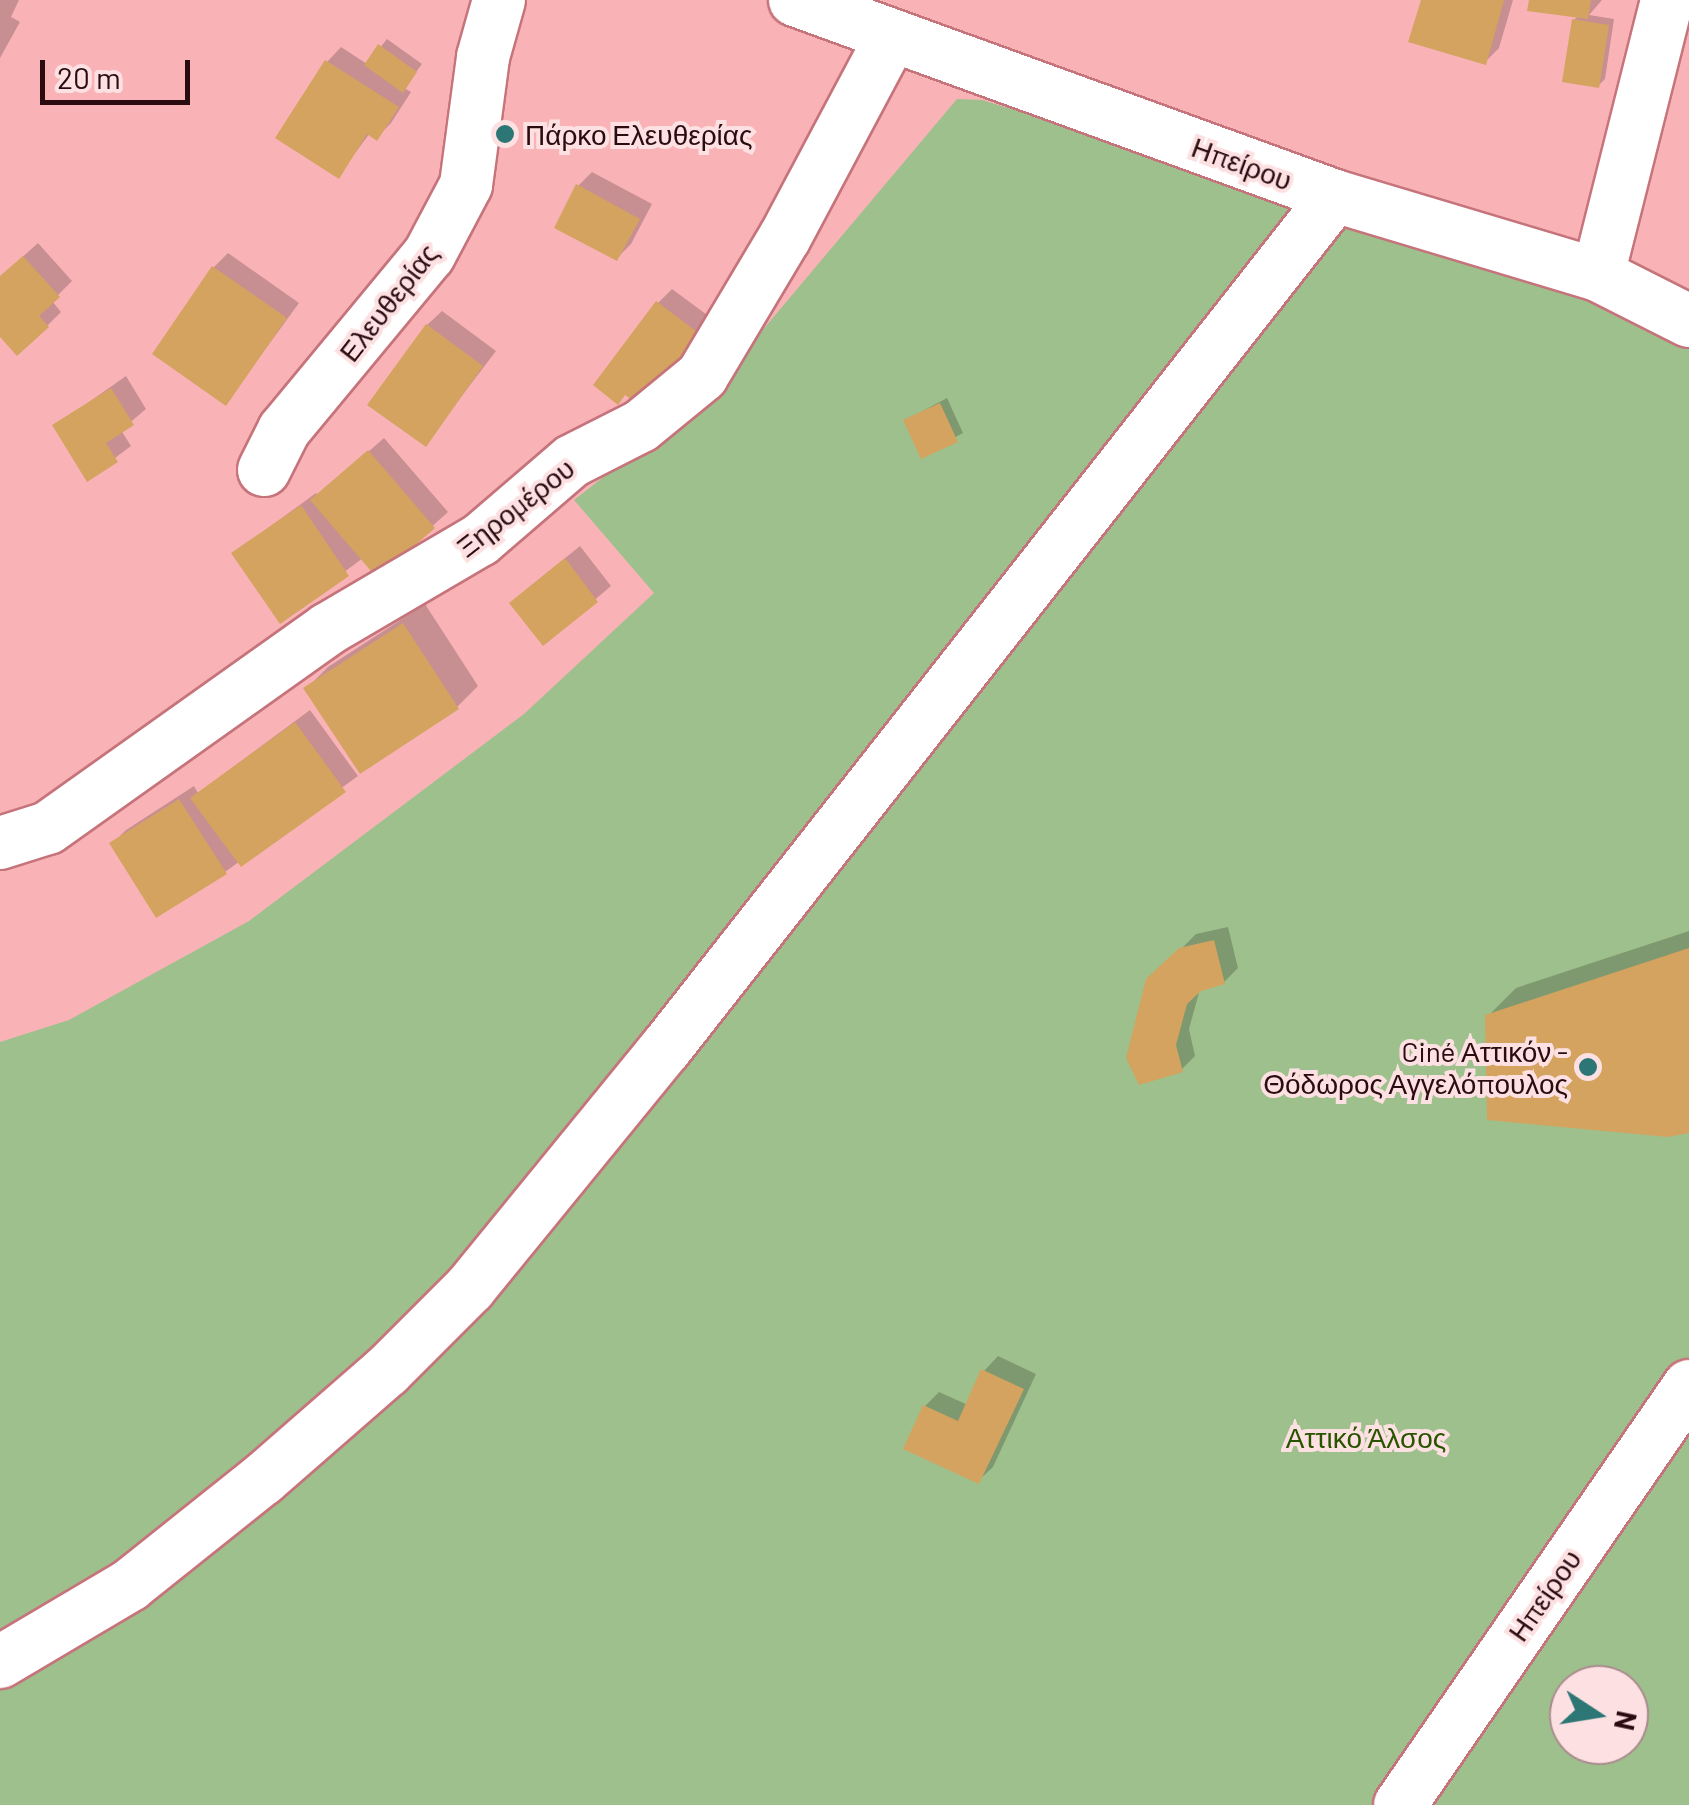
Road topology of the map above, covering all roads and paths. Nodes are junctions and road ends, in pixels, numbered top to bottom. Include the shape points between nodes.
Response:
1 (499, 0) edge
2 (796, 0) edge
3 (1668, 0) edge
4 (891, 38) junction
5 (1335, 196) junction
6 (1598, 275) junction
7 (1689, 321) edge
8 (264, 470) dead end
9 (0, 843) edge
10 (1689, 1386) edge
11 (0, 1662) edge
12 (1400, 1805) edge

1 - 8 street, Ελευθερίας via 483,57 466,185 429,255 284,430
2 - 4 street, Ηπείρου
3 - 6 street
4 - 5 street, Ηπείρου
4 - 9 street, Ξηρομέρου via 702,376 641,426 572,461 480,540 328,628 48,828
5 - 6 street, Ηπείρου
5 - 11 street via 470,1288 388,1372 263,1479 130,1584
6 - 7 street, Ηπείρου
10 - 12 street, Ηπείρου

